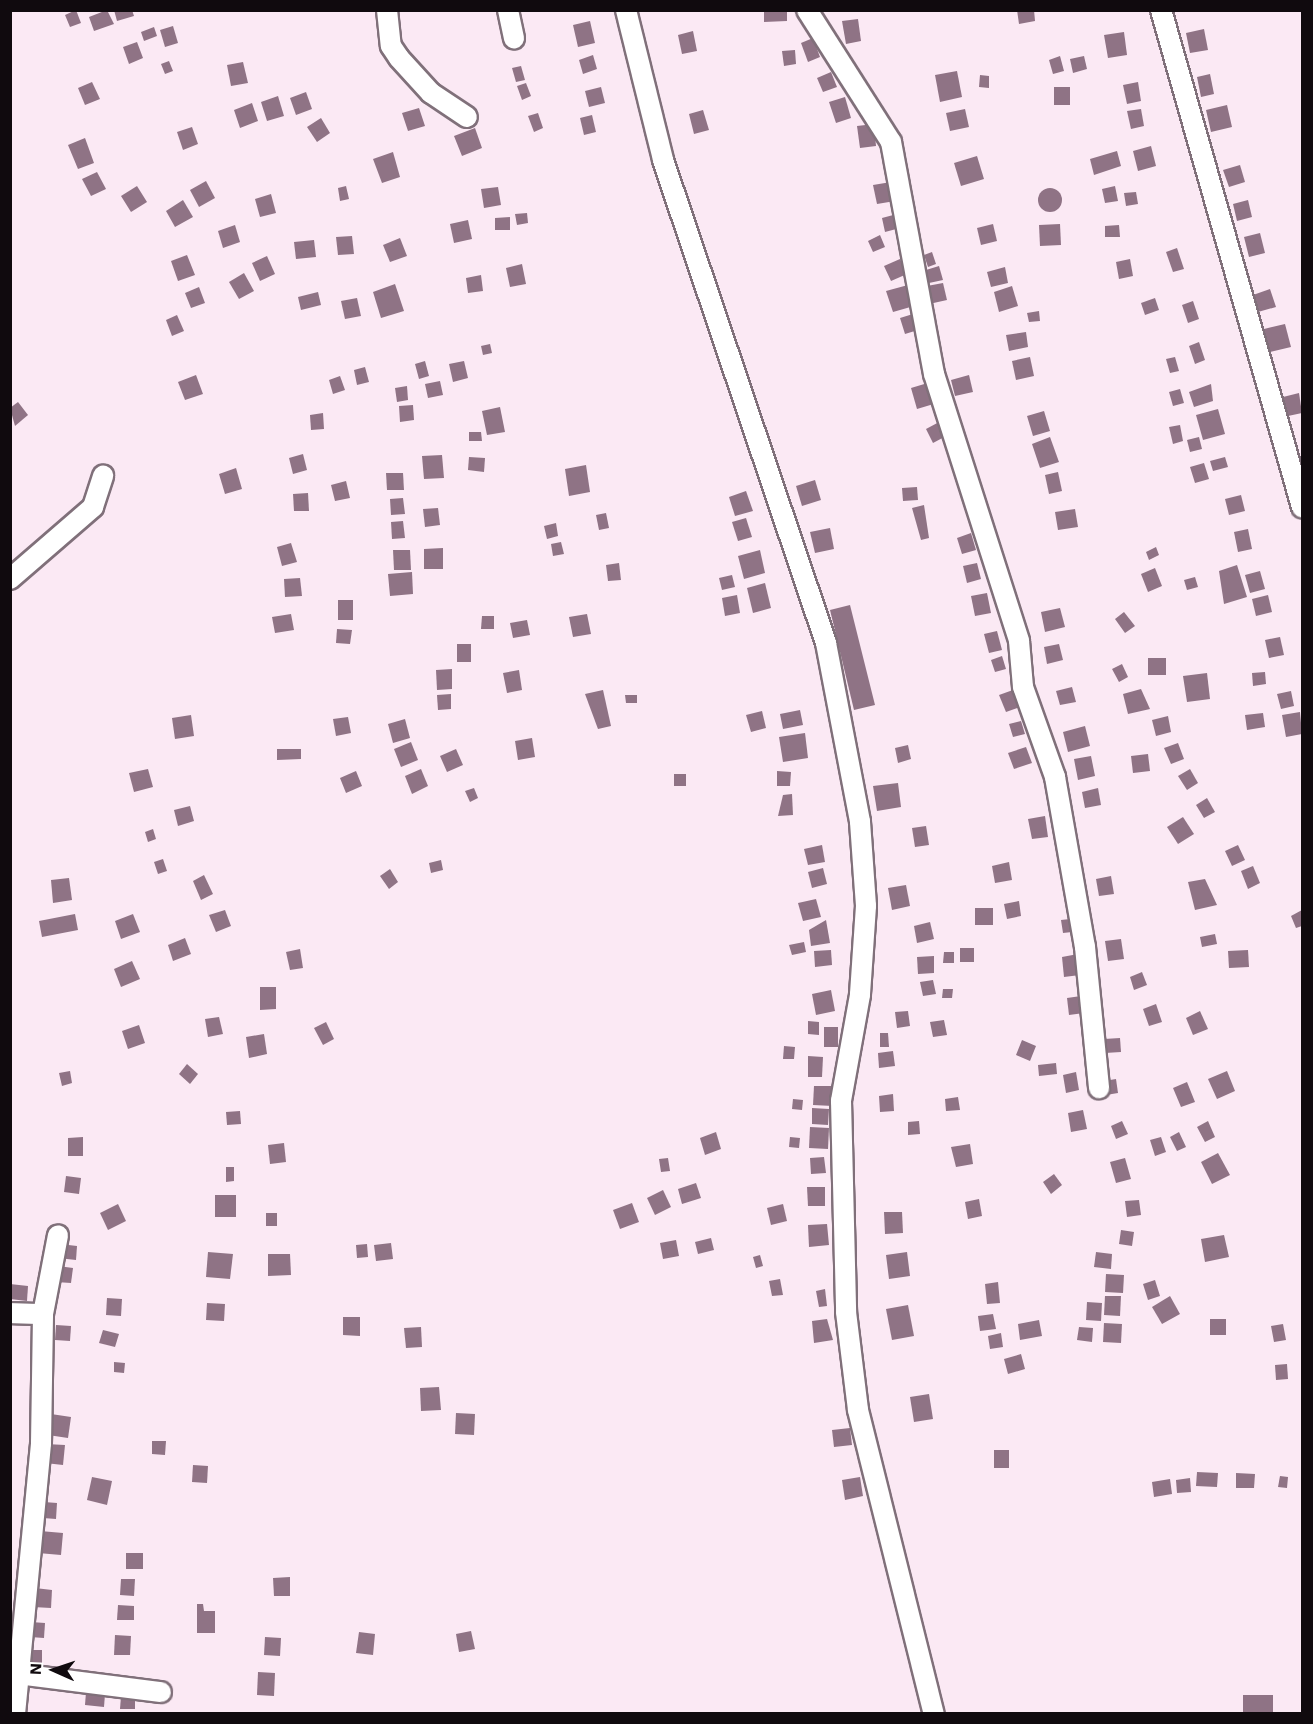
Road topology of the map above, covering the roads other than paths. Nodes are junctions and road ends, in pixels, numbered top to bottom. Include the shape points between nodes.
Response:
1 (387, 10) edge
2 (508, 10) edge
3 (626, 10) edge
4 (807, 10) edge
5 (1161, 10) edge
6 (514, 38) dead end
7 (467, 117) dead end
8 (103, 476) dead end
9 (1302, 507) edge
10 (10, 579) edge
11 (1099, 1088) dead end
12 (58, 1235) dead end
13 (10, 1313) edge
14 (44, 1314) junction
15 (18, 1674) junction
16 (161, 1692) dead end
17 (15, 1713) edge
18 (934, 1713) edge

1 - 7 street via 391,46 399,58 430,93
2 - 6 street
3 - 18 street via 663,160 826,643 860,822 866,906 860,995 841,1101 846,1312 858,1410
4 - 11 street via 891,142 934,374 1019,641 1023,687 1055,777 1085,947
5 - 9 street
8 - 10 street via 93,507
12 - 14 street
13 - 14 street
14 - 15 street via 41,1443
15 - 16 street
15 - 17 street

